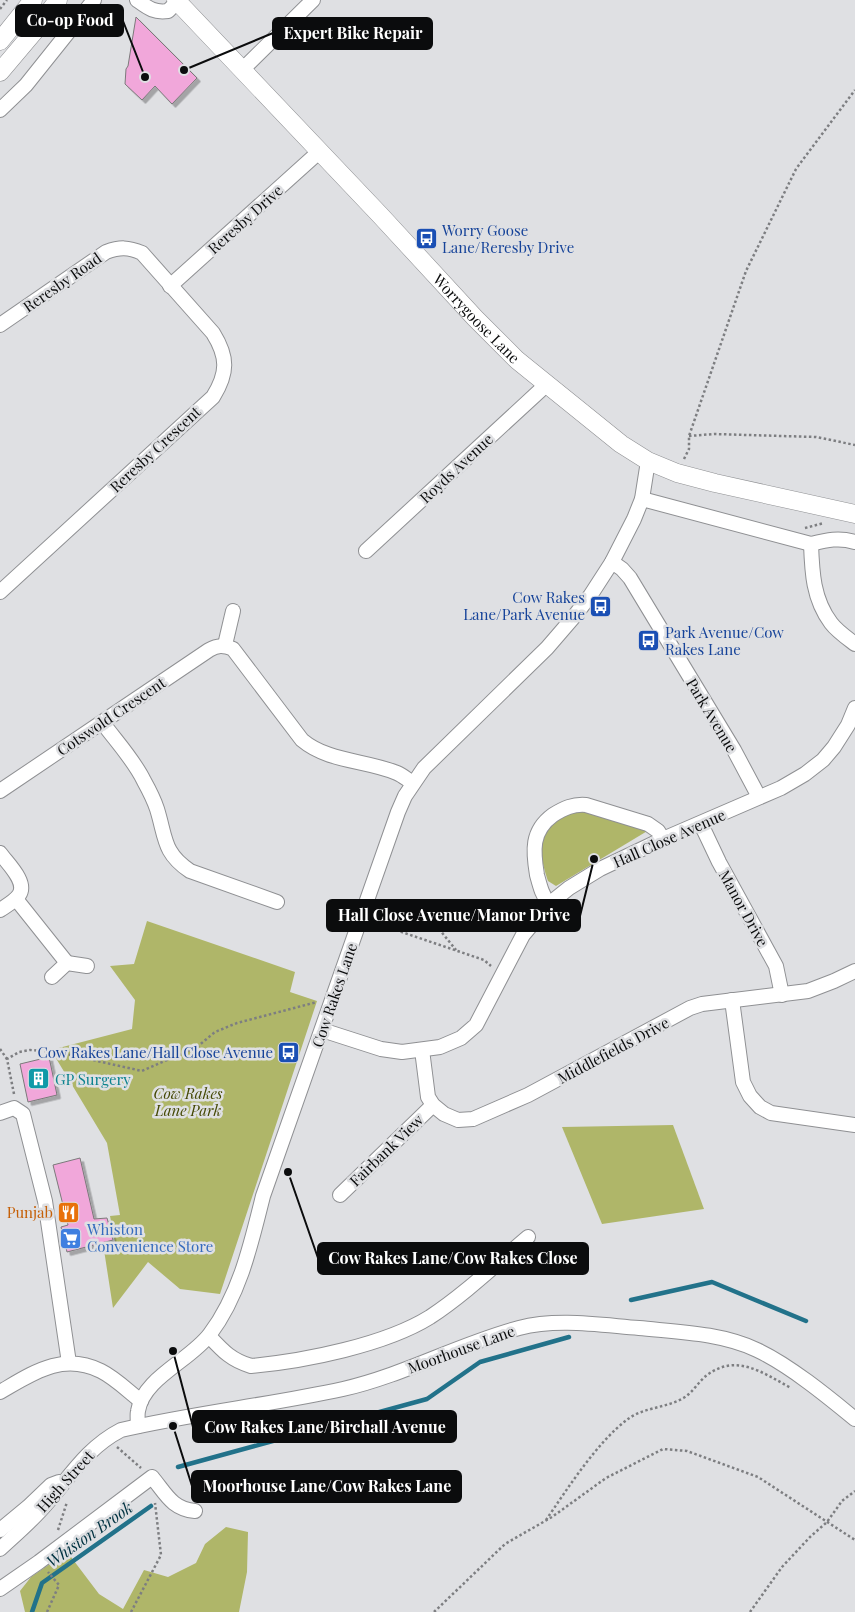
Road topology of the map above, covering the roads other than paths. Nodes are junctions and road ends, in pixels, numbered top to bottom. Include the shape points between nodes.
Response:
1 (32, 0) edge
2 (58, 0) edge
3 (94, 0) edge
4 (137, 0) edge
5 (313, 0) edge
6 (176, 1) edge
7 (0, 41) edge
8 (243, 69) junction
9 (0, 72) edge
10 (0, 110) edge
11 (320, 151) junction
12 (170, 286) junction
13 (0, 325) edge
14 (546, 385) junction
15 (648, 461) junction
16 (642, 500) junction
17 (855, 514) edge
18 (855, 542) edge
19 (811, 544) junction
20 (366, 551) dead end
21 (612, 562) junction
22 (0, 592) edge
23 (233, 611) dead end
24 (855, 643) edge
25 (225, 645) junction
26 (855, 708) edge
27 (102, 722) junction
28 (851, 727) edge
29 (413, 783) junction
30 (0, 791) edge
31 (759, 798) junction
32 (701, 824) junction
33 (663, 839) junction
34 (0, 853) edge
35 (16, 899) junction
36 (278, 902) dead end
37 (549, 904) junction
38 (0, 910) edge
39 (67, 963) junction
40 (87, 966) dead end
41 (855, 970) edge
42 (52, 976) dead end
43 (782, 995) junction
44 (732, 1000) junction
45 (322, 1030) junction
46 (422, 1050) junction
47 (433, 1105) junction
48 (0, 1113) edge
49 (855, 1125) edge
50 (340, 1195) dead end
51 (528, 1237) dead end
52 (209, 1336) junction
53 (69, 1363) junction
54 (2, 1387) edge
55 (141, 1401) junction
56 (855, 1419) edge
57 (138, 1426) junction
58 (64, 1481) junction
59 (195, 1511) dead end
60 (0, 1530) edge
61 (0, 1549) edge
62 (0, 1589) edge

1 - 7 main road
2 - 9 main road
3 - 10 street via 26,85
4 - 6 street via 150,10 159,12 168,11
5 - 8 street
6 - 8 main road, Worrygoose Lane
8 - 11 main road, Worrygoose Lane
11 - 12 street, Reresby Drive
11 - 14 main road, Worrygoose Lane via 475,318
12 - 13 street, Reresby Road via 142,253 120,247 106,252
12 - 22 street, Reresby Crescent via 222,347 225,366 221,384 213,397
14 - 15 main road, Worrygoose Lane
14 - 20 street, Royds Avenue
15 - 16 street, Cow Rakes Lane
15 - 17 main road, Worrygoose Lane via 715,483
16 - 19 street
16 - 21 street, Cow Rakes Lane
18 - 19 street via 828,539
19 - 24 street via 813,583 821,605 831,624
21 - 29 street, Cow Rakes Lane via 572,620 547,648 424,768
21 - 31 street, Park Avenue via 630,578 734,750
23 - 25 street
25 - 27 street, Cotswold Crescent via 209,650
25 - 29 street via 233,649 302,740 312,748 394,772
26 - 28 street, Hall Close Avenue
27 - 30 street, Cotswold Crescent
27 - 36 street via 144,780 157,808 165,843 179,864 190,871
28 - 31 street, Hall Close Avenue via 823,760 805,774
29 - 45 street, Cow Rakes Lane via 398,812
31 - 32 street, Hall Close Avenue
32 - 33 street, Hall Close Avenue
32 - 43 street, Manor Drive via 776,966
33 - 37 street, Hall Close Avenue via 600,869
33 - 37 street via 648,824 586,805 561,810 542,824 534,846 540,889
34 - 35 street via 20,880 21,893
35 - 38 street
35 - 39 street
37 - 46 street, Hall Close Avenue via 523,936 476,1025 461,1038
39 - 40 street
39 - 42 street
41 - 43 street, Middlefields Drive via 808,992
43 - 44 street, Middlefields Drive
44 - 47 street, Middlefields Drive via 690,1008 528,1096 473,1119 458,1120
44 - 49 street via 743,1082 760,1107 771,1113
45 - 46 street, Hall Close Avenue via 381,1049
45 - 52 street, Cow Rakes Lane via 263,1196 248,1256 230,1300
46 - 47 street via 428,1097
47 - 50 street, Fairbank View
48 - 53 street via 14,1108 23,1114 44,1201
51 - 52 street via 450,1302 397,1334 337,1352 251,1366 228,1356
52 - 55 street, Cow Rakes Lane via 151,1385
53 - 54 street via 39,1370
53 - 55 street via 84,1364 101,1371
55 - 57 street, Cow Rakes Lane
56 - 57 street, Moorhouse Lane via 778,1361 755,1349 708,1335 591,1324 555,1324 511,1331 344,1389
57 - 58 street, High Street via 107,1437
58 - 60 street via 51,1485
58 - 61 street, High Street via 47,1504
59 - 62 street via 176,1507 152,1477

